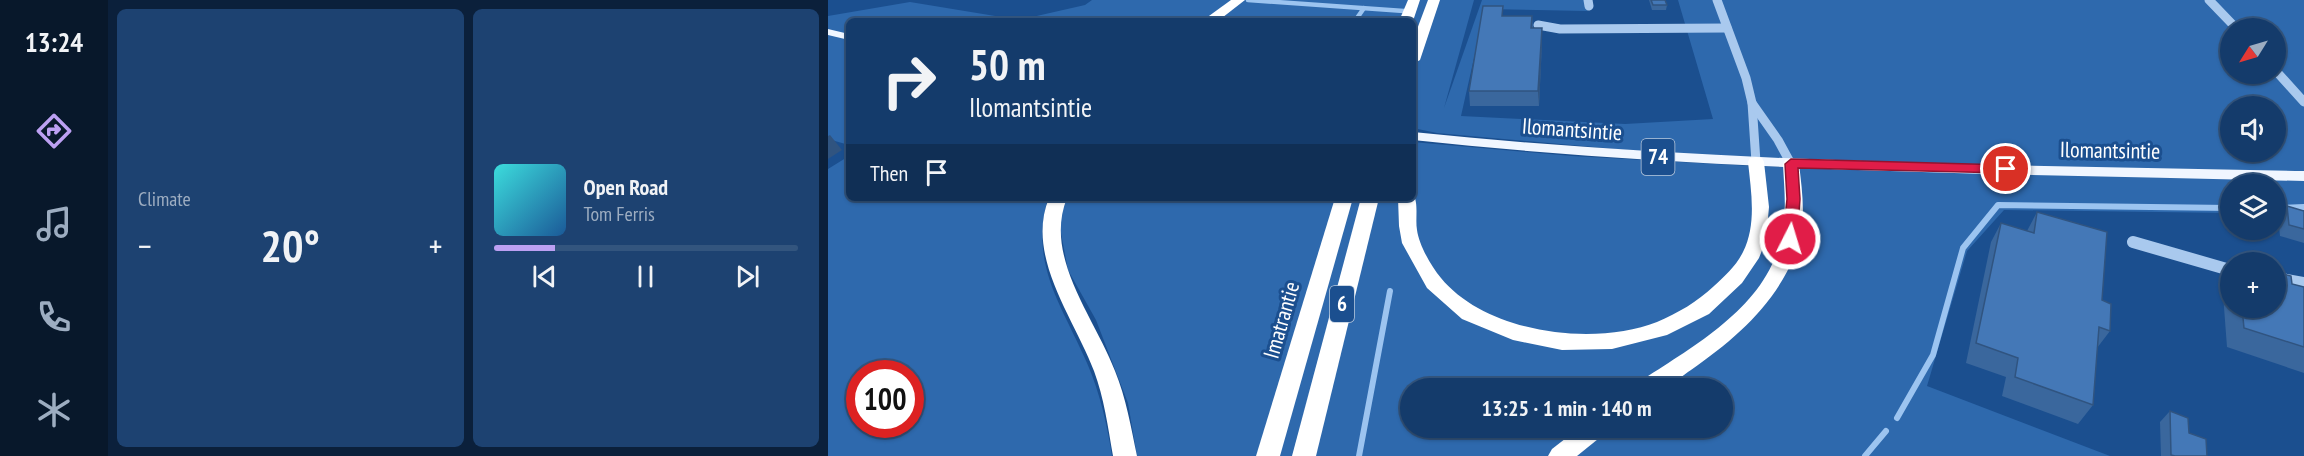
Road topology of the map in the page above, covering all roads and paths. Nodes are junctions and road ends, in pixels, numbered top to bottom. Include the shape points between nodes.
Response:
1 (1239, 0) edge
2 (1414, 0) edge
3 (1434, 0) edge
4 (1717, 0) edge
5 (2209, 0) edge
6 (1213, 18) edge
7 (1407, 18) edge
8 (2226, 18) edge
9 (1538, 25) edge
10 (1727, 28) junction
11 (828, 32) edge
12 (846, 36) edge
13 (1416, 51) edge
14 (2286, 82) edge
15 (2304, 102) edge
16 (1752, 103) junction
17 (1416, 136) edge
18 (1755, 162) junction
19 (1791, 164) junction
20 (2304, 176) edge
21 (1057, 201) edge
22 (1343, 201) edge
23 (1369, 201) edge
24 (1407, 201) edge
25 (2133, 242) dead end
26 (2220, 267) edge
27 (2286, 280) edge
28 (2304, 283) edge
29 (1661, 378) edge
30 (1582, 438) edge
31 (1125, 456) edge
32 (1268, 456) edge
33 (1304, 456) edge
34 (1560, 456) edge

1 - 6 highway
2 - 7 highway
3 - 13 highway
4 - 10 street
5 - 8 street
9 - 10 street via 1560,29
10 - 16 street
11 - 12 main road
14 - 15 street
16 - 18 street
16 - 19 street
17 - 18 main road, Ilomantsintie / 74
18 - 19 main road, Ilomantsintie / 74
18 - 24 highway via 1761,197 1758,236 1751,255 1727,289 1683,321 1640,337 1608,343 1518,334 1460,307 1438,287 1412,244
19 - 20 main road, Ilomantsintie
19 - 29 highway via 1794,199 1790,239 1779,272 1762,299 1739,322
21 - 31 highway via 1051,219 1053,247 1102,364 1117,409
22 - 32 highway, Imatrantie / 6
23 - 33 highway, 6
25 - 26 street
27 - 28 street
30 - 34 highway

